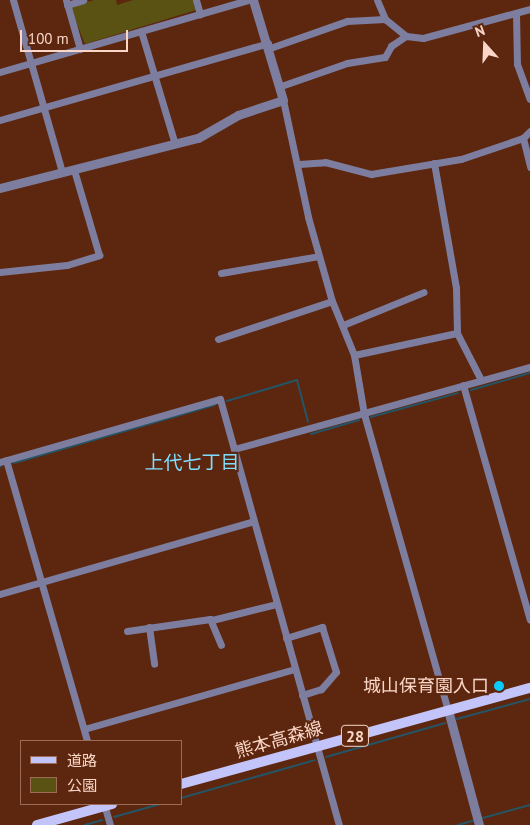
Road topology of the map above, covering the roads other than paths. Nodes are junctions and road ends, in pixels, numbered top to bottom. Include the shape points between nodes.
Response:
1 (13, 0) edge
2 (83, 0) edge
3 (196, 0) edge
4 (248, 0) edge
5 (253, 0) edge
6 (377, 0) edge
7 (66, 2) edge
8 (530, 9) edge
9 (516, 13) junction
10 (200, 14) junction
11 (385, 19) junction
12 (140, 31) junction
13 (406, 36) junction
14 (269, 45) junction
15 (80, 49) junction
16 (31, 63) junction
17 (0, 72) edge
18 (154, 76) junction
19 (281, 86) junction
20 (530, 99) edge
21 (284, 100) junction
22 (46, 107) junction
23 (0, 120) edge
24 (530, 131) edge
25 (522, 138) junction
26 (175, 144) junction
27 (434, 163) junction
28 (299, 164) junction
29 (530, 167) edge
30 (74, 170) junction
31 (62, 172) junction
32 (0, 188) edge
33 (319, 256) junction
34 (0, 272) edge
35 (221, 273) dead end
36 (424, 292) dead end
37 (332, 301) junction
38 (343, 325) junction
39 (458, 333) junction
40 (218, 340) dead end
41 (354, 355) junction
42 (530, 367) edge
43 (481, 380) junction
44 (463, 385) junction
45 (364, 414) junction
46 (234, 449) junction
47 (3, 461) edge
48 (254, 521) junction
49 (40, 582) junction
50 (0, 594) edge
51 (276, 604) junction
52 (212, 620) junction
53 (530, 620) edge
54 (149, 627) junction
55 (127, 630) dead end
56 (286, 638) junction
57 (221, 645) dead end
58 (154, 664) dead end
59 (295, 669) junction
60 (530, 688) edge
61 (302, 695) junction
62 (448, 710) junction
63 (84, 729) junction
64 (87, 740) edge
65 (317, 746) junction
66 (182, 784) edge
67 (104, 805) edge
68 (107, 805) edge
69 (37, 825) edge
70 (110, 825) edge
71 (339, 825) edge
72 (479, 825) edge

1 - 16 street
2 - 7 street
3 - 10 street
4 - 10 street
5 - 14 street
6 - 11 street
7 - 15 street
8 - 9 street
9 - 13 street via 422,38
9 - 20 street via 517,64
10 - 12 street
11 - 13 street
11 - 14 street via 347,21
12 - 15 street
12 - 18 street
13 - 19 street via 391,46 385,57 347,63
14 - 18 street
14 - 19 street
15 - 16 street
16 - 17 street
16 - 22 street
18 - 22 street
18 - 26 street
19 - 21 street
21 - 26 street via 256,107 213,132
21 - 28 street
22 - 23 street
22 - 31 street
24 - 25 street
25 - 27 street via 462,160
25 - 29 street
26 - 30 street
27 - 28 street via 371,174 325,162
27 - 39 street via 456,288
28 - 33 street
30 - 31 street
30 - 34 street via 99,255 67,265
31 - 32 street
33 - 35 street
33 - 37 street
36 - 38 street
37 - 38 street
37 - 40 street
38 - 41 street
39 - 41 street
39 - 43 street
41 - 45 street
42 - 43 street
43 - 44 street
44 - 45 street
44 - 53 street
45 - 46 street
45 - 62 street
46 - 47 street via 220,399
46 - 48 street
47 - 49 street
48 - 49 street
48 - 51 street
49 - 50 street
49 - 63 street
51 - 52 street
51 - 56 street
52 - 54 street
52 - 57 street
54 - 55 street
54 - 58 street
56 - 59 street
56 - 61 street via 322,628 336,672 321,689
59 - 61 street
59 - 63 street
60 - 62 main road, 熊本高森線 / 28
61 - 65 street
62 - 65 main road, 熊本高森線 / 28
62 - 72 street
63 - 64 street
65 - 66 main road, 熊本高森線 / 28
65 - 71 street
67 - 69 main road
68 - 70 street

